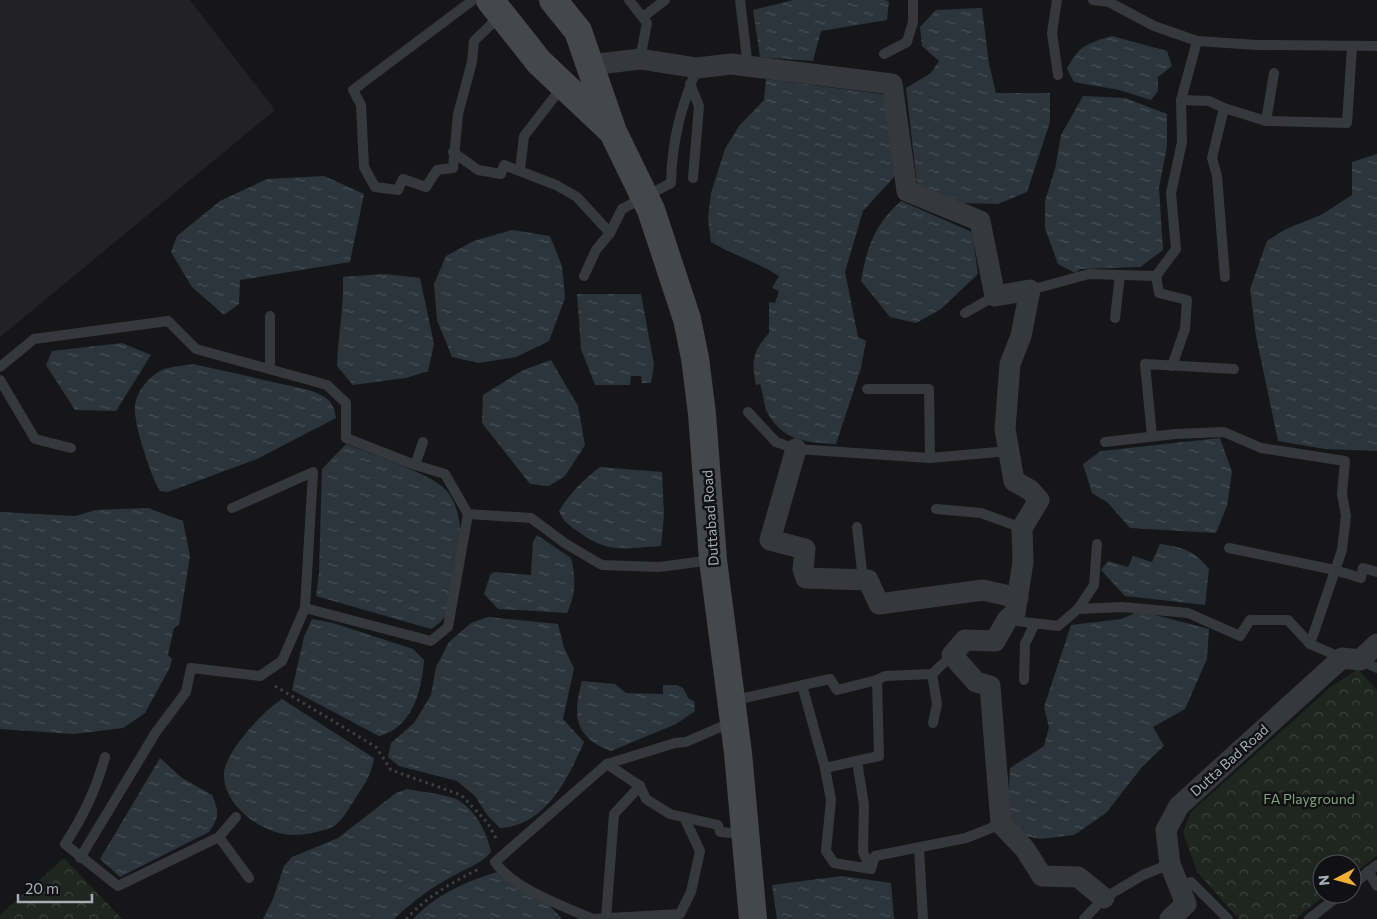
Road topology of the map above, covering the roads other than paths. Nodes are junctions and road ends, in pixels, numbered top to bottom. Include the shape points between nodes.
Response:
1 (473, 0) edge
2 (553, 0) edge
3 (629, 0) edge
4 (664, 0) edge
5 (740, 0) edge
6 (913, 0) edge
7 (1056, 0) edge
8 (1093, 0) edge
9 (495, 7) edge
10 (643, 17) junction
11 (1196, 41) junction
12 (1377, 46) edge
13 (1352, 47) junction
14 (884, 54) dead end
15 (640, 59) junction
16 (590, 65) junction
17 (748, 67) junction
18 (1274, 73) dead end
19 (1058, 75) dead end
20 (694, 76) junction
21 (564, 85) junction
22 (1181, 100) junction
23 (1224, 108) junction
24 (1266, 121) junction
25 (613, 132) junction
26 (453, 152) junction
27 (520, 170) junction
28 (692, 178) dead end
29 (646, 198) junction
30 (610, 233) junction
31 (1120, 274) junction
32 (584, 276) dead end
33 (1156, 276) junction
34 (1225, 277) dead end
35 (1030, 290) junction
36 (995, 296) junction
37 (965, 313) dead end
38 (270, 316) dead end
39 (1115, 318) dead end
40 (1172, 366) junction
41 (0, 367) edge
42 (270, 369) junction
43 (1234, 369) dead end
44 (0, 380) edge
45 (867, 389) dead end
46 (748, 412) dead end
47 (1152, 436) junction
48 (423, 442) dead end
49 (1105, 442) dead end
50 (71, 448) dead end
51 (796, 449) junction
52 (1009, 451) junction
53 (930, 458) junction
54 (415, 465) junction
55 (232, 508) dead end
56 (936, 509) dead end
57 (468, 514) junction
58 (857, 527) dead end
59 (1022, 528) junction
60 (1097, 544) dead end
61 (1229, 548) dead end
62 (713, 560) junction
63 (1335, 570) junction
64 (1377, 572) edge
65 (868, 580) junction
66 (1018, 598) junction
67 (305, 608) junction
68 (1078, 608) junction
69 (1007, 620) junction
70 (1034, 625) junction
71 (1310, 644) junction
72 (1377, 644) edge
73 (952, 654) junction
74 (1360, 662) edge
75 (932, 674) junction
76 (877, 680) junction
77 (1024, 680) dead end
78 (802, 685) junction
79 (732, 712) junction
80 (933, 723) dead end
81 (105, 757) dead end
82 (857, 761) junction
83 (607, 764) junction
84 (825, 768) junction
85 (640, 786) junction
86 (236, 816) dead end
87 (684, 817) junction
88 (1001, 824) junction
89 (744, 834) junction
90 (219, 837) junction
91 (919, 848) junction
92 (80, 858) junction
93 (1170, 864) junction
94 (1377, 865) edge
95 (871, 869) junction
96 (1368, 871) junction
97 (1362, 876) edge
98 (249, 878) dead end
99 (1178, 885) junction
100 (1377, 886) edge
101 (1104, 898) junction
102 (1328, 904) edge
103 (1322, 909) junction
104 (606, 918) edge
105 (593, 919) edge
106 (753, 919) edge
107 (924, 919) edge
108 (1084, 919) edge
109 (1170, 919) edge
110 (1228, 919) edge
111 (1309, 919) edge
112 (1328, 919) edge

1 - 26 lane via 353,90 361,105 364,167 375,187 398,190 403,179 426,186 437,170 453,168
2 - 16 main road via 578,31
3 - 10 lane
4 - 10 lane
5 - 17 lane
6 - 14 lane via 913,22 907,42
7 - 19 lane via 1052,32
8 - 11 lane via 1109,2 1154,26
9 - 21 main road via 540,62
9 - 26 lane via 474,42
10 - 15 lane via 647,23
11 - 13 lane
11 - 22 lane
12 - 13 lane
13 - 24 lane via 1347,123
15 - 16 street
15 - 20 street
16 - 25 main road
17 - 20 street via 731,64
17 - 36 street via 892,84 907,191 980,221
18 - 24 lane
20 - 28 lane via 699,106
20 - 29 lane via 680,110 671,183
21 - 25 main road
21 - 27 lane via 524,136
22 - 23 lane via 1209,101
22 - 33 lane via 1182,142 1171,194 1176,249
23 - 24 lane
23 - 34 lane via 1212,158 1217,176
25 - 29 main road, Duttabad Road
26 - 27 lane via 478,170 501,174 504,165
27 - 30 lane via 577,197
29 - 30 lane via 622,209
29 - 62 main road, Duttabad Road via 674,276 695,358
30 - 32 lane via 596,250
31 - 33 lane
31 - 35 lane via 1090,274
31 - 39 lane
33 - 40 lane via 1159,293 1186,300 1186,329
35 - 36 street
35 - 52 street via 1021,336 1010,364 1005,429
36 - 37 lane
38 - 42 lane
40 - 43 lane
40 - 47 lane via 1145,364
41 - 42 lane via 34,339 168,321 196,349
42 - 54 lane via 327,385 346,403 346,438
44 - 50 lane via 35,439
45 - 53 lane via 929,389
46 - 51 lane via 776,442
47 - 49 lane
47 - 63 lane via 1224,432 1261,448 1345,461 1342,494 1346,516 1342,550
48 - 54 lane
51 - 53 lane
51 - 65 street via 770,540 804,549 806,578
52 - 53 lane
52 - 59 street via 1014,481 1030,490 1039,500
54 - 57 lane via 445,474
55 - 67 lane via 312,472
56 - 59 lane via 981,512
57 - 62 lane via 531,518 602,565 659,567
57 - 67 lane via 448,627 431,641
58 - 65 lane via 862,571
59 - 66 street via 1023,562
60 - 68 lane via 1094,585
61 - 63 lane
62 - 79 main road, Duttabad Road
63 - 64 lane via 1361,578 1363,568
63 - 71 lane
65 - 66 street via 879,604 983,590
66 - 69 street via 1015,613
67 - 92 lane via 282,661 260,676 191,668 186,692 156,732
68 - 70 lane via 1058,626
68 - 71 lane via 1122,607 1188,613 1240,636 1250,620 1288,620
69 - 70 lane
69 - 73 street via 995,641 965,640
70 - 77 lane via 1025,644
71 - 74 lane
72 - 74 street, Dutta Bad Road
73 - 75 lane
73 - 88 street via 976,682 990,686
74 - 93 street, Dutta Bad Road via 1179,806 1166,830
75 - 76 lane via 886,676
75 - 80 lane via 937,704
76 - 78 lane via 837,690 830,679
76 - 82 lane via 879,756
78 - 79 lane
78 - 84 lane
79 - 83 lane via 686,742
79 - 89 main road, Duttabad Road
81 - 92 lane via 96,789 81,821 65,844
82 - 84 lane
82 - 95 lane via 864,804 863,852
83 - 85 lane
83 - 105 lane via 495,862 532,892
84 - 95 lane via 831,800 826,852 834,863
85 - 87 lane via 646,799 670,814
85 - 104 lane via 614,814
86 - 90 lane
87 - 89 lane via 718,825 720,832
87 - 104 lane via 700,851 691,892 680,914
88 - 91 lane via 966,838
88 - 101 street via 1025,849 1042,876 1078,877
89 - 106 main road, Duttabad Road
90 - 92 lane via 118,886
90 - 98 lane
91 - 95 lane via 875,856
91 - 107 lane
93 - 99 street, Dutta Bad Road
93 - 101 lane via 1143,875
94 - 96 lane
96 - 97 lane
96 - 100 lane
99 - 109 street, Dutta Bad Road via 1186,904
99 - 110 lane via 1191,882
101 - 108 lane
102 - 103 lane
103 - 111 lane
103 - 112 lane
104 - 105 lane

